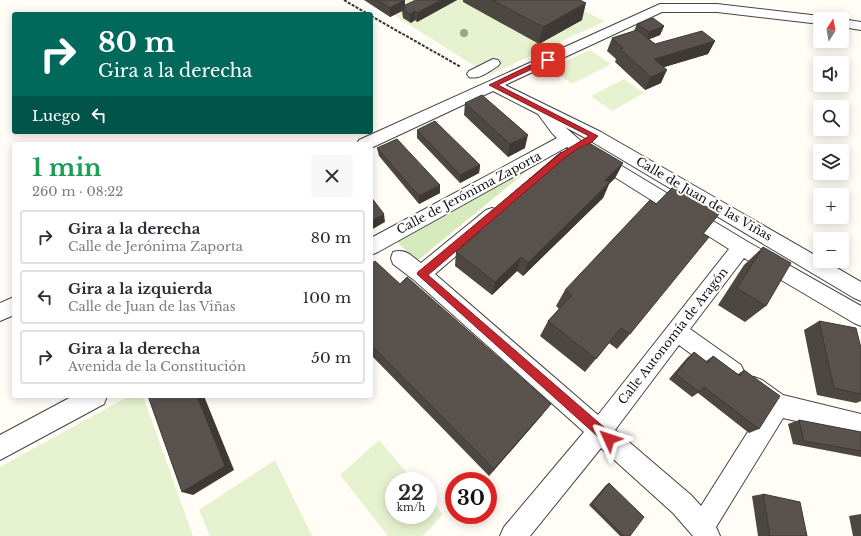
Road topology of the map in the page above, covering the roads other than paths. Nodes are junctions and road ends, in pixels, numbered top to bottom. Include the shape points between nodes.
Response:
1 (813, 19) edge
2 (849, 24) edge
3 (861, 26) edge
4 (493, 63) dead end
5 (474, 74) road end
6 (493, 85) junction
7 (544, 112) junction
8 (595, 136) junction
9 (369, 142) edge
10 (572, 142) junction
11 (546, 170) edge
12 (504, 205) edge
13 (373, 246) edge
14 (741, 247) junction
15 (400, 258) dead end
16 (421, 274) junction
17 (861, 292) edge
18 (12, 307) edge
19 (0, 312) edge
20 (859, 318) edge
21 (676, 331) junction
22 (92, 398) edge
23 (778, 405) junction
24 (861, 425) edge
25 (600, 431) junction
26 (0, 448) edge
27 (705, 531) edge
28 (513, 536) edge

1 - 6 street via 717,8 660,8
2 - 3 street
4 - 5 street
6 - 7 street, Calle de Juan de las Viñas
6 - 9 street
7 - 8 street, Calle de Juan de las Viñas
7 - 10 street, Calle de Juan de las Viñas via 557,129
8 - 10 street, Calle de Jerónima Zaporta via 589,141
8 - 17 street, Calle de Juan de las Viñas
10 - 11 street, Calle de Jerónima Zaporta
10 - 13 street, Calle de Jerónima Zaporta via 545,152
10 - 14 street, Calle de Juan de las Viñas
12 - 16 street
14 - 20 street, Calle de Juan de las Viñas
14 - 21 street, Calle Autonomía de Aragón
15 - 16 street
16 - 25 street
18 - 19 street
21 - 23 street
21 - 25 street, Calle Autonomía de Aragón
22 - 26 street
23 - 24 street
23 - 27 street
25 - 27 street via 682,504
25 - 28 street, Calle Autonomía de Aragón

